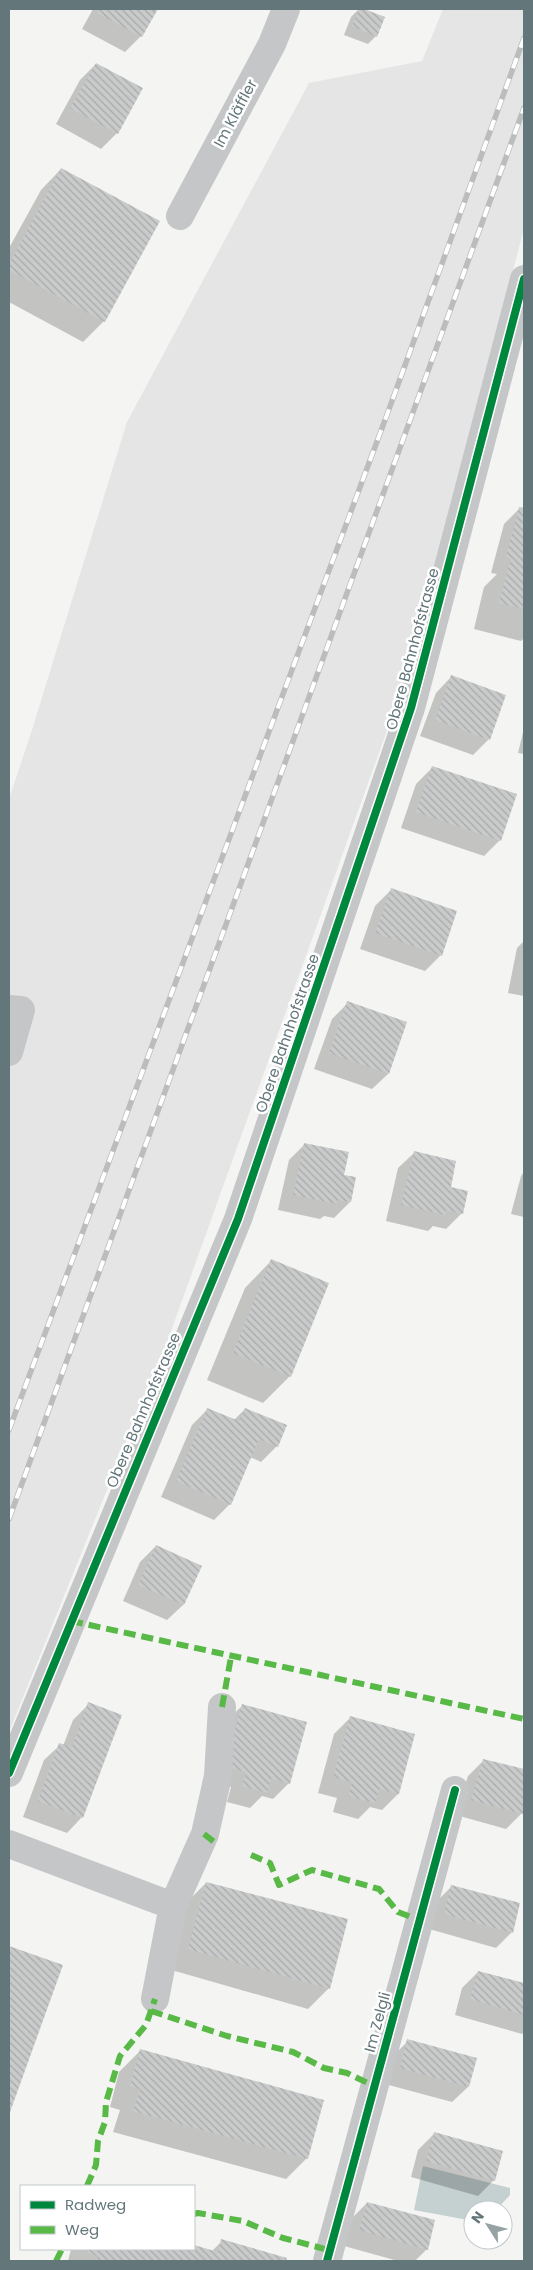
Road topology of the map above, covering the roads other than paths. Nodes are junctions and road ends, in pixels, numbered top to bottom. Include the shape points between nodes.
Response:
1 (286, 9) edge
2 (180, 216) dead end
3 (524, 279) edge
4 (15, 1009) edge
5 (9, 1052) edge
6 (222, 1707) dead end
7 (9, 1773) edge
8 (455, 1790) dead end
9 (9, 1844) edge
10 (173, 1906) junction
11 (155, 1998) dead end
12 (327, 2261) edge

1 - 2 street, Im Kläffler via 272,44
3 - 7 street, Obere Bahnhofstrasse via 412,708 241,1210
4 - 5 street
6 - 10 street via 218,1776 205,1834
8 - 12 street, Im Zelgli
9 - 10 street
10 - 11 street

